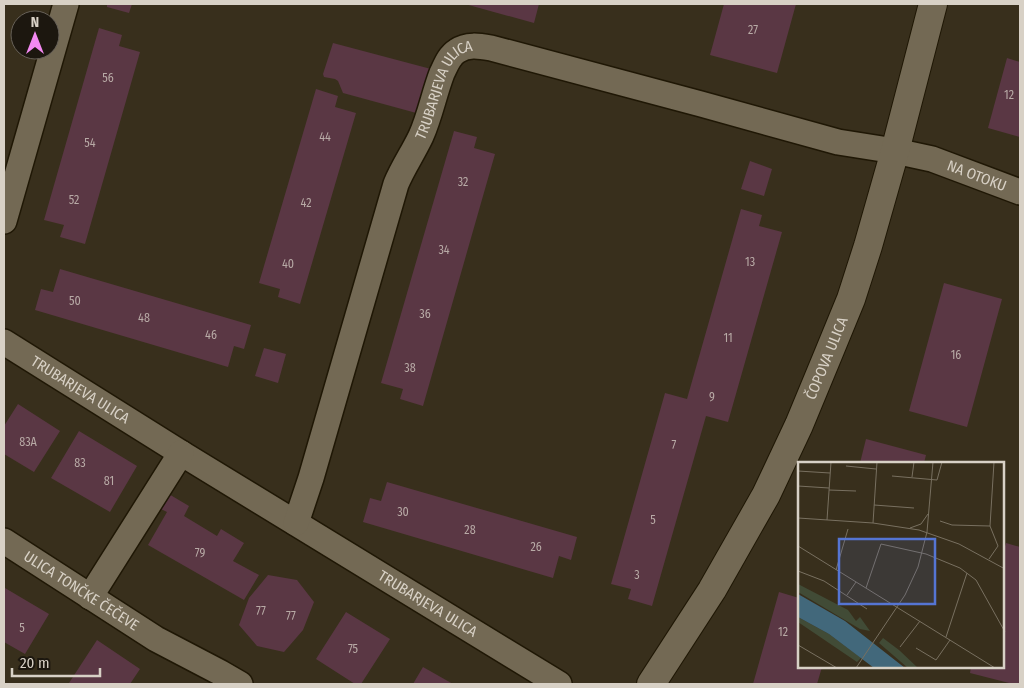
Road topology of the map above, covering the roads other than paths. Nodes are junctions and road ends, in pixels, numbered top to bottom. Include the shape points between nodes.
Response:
1 (66, 4) edge
2 (933, 4) edge
3 (895, 151) junction
4 (932, 159) joint
5 (1020, 192) edge
6 (4, 221) edge
7 (4, 342) edge
8 (181, 453) junction
9 (296, 523) junction
10 (4, 541) edge
11 (90, 597) junction
12 (240, 684) edge
13 (559, 684) edge
14 (651, 684) edge

1 - 6 street
2 - 3 street, ČOPOVA ULICA
3 - 4 street, TRUBARJEVA ULICA
3 - 9 street, TRUBARJEVA ULICA via 838,142 491,48 473,45 457,50 448,59 428,119 396,184
3 - 14 street, ČOPOVA ULICA via 851,299 799,425 766,495 722,573
4 - 5 street, NA OTOKU
7 - 8 street, TRUBARJEVA ULICA
8 - 9 street, TRUBARJEVA ULICA
8 - 11 street
9 - 13 street, TRUBARJEVA ULICA
10 - 11 street, ULICA TONČKE ČEČEVE
11 - 12 street, ULICA TONČKE ČEČEVE via 156,639

